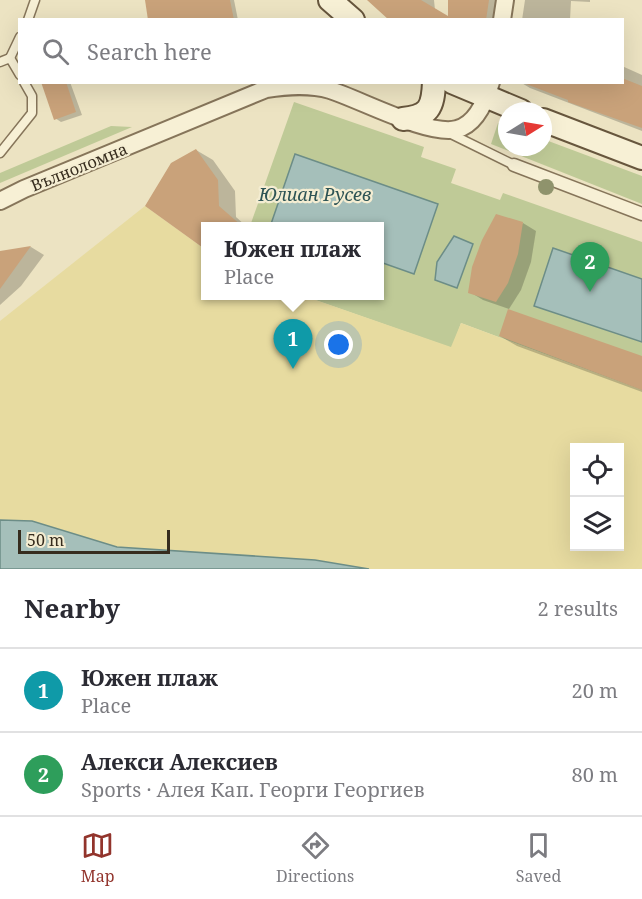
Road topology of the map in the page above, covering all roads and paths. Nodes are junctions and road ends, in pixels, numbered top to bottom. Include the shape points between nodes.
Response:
1 (35, 0) edge
2 (330, 0) edge
3 (505, 0) edge
4 (29, 18) edge
5 (351, 18) edge
6 (502, 18) edge
7 (18, 41) edge
8 (10, 58) junction
9 (0, 62) edge
10 (18, 72) edge
11 (25, 84) edge
12 (434, 84) edge
13 (461, 84) edge
14 (489, 90) edge
15 (507, 102) edge
16 (403, 119) junction
17 (552, 123) edge
18 (446, 131) junction
19 (0, 153) edge
20 (642, 158) edge
21 (514, 165) joint
22 (0, 201) edge
23 (642, 214) edge

1 - 4 lane
2 - 5 main road
3 - 6 street
7 - 8 lane
8 - 9 lane
8 - 10 lane
11 - 19 lane via 32,96 32,113
12 - 16 main road via 429,109 420,117
13 - 14 main road
14 - 15 main road
14 - 18 street via 471,122
16 - 18 street, Вълноломна
16 - 22 street, Вълноломна via 329,90 293,85 266,89
17 - 20 main road
18 - 21 lane
21 - 23 street

